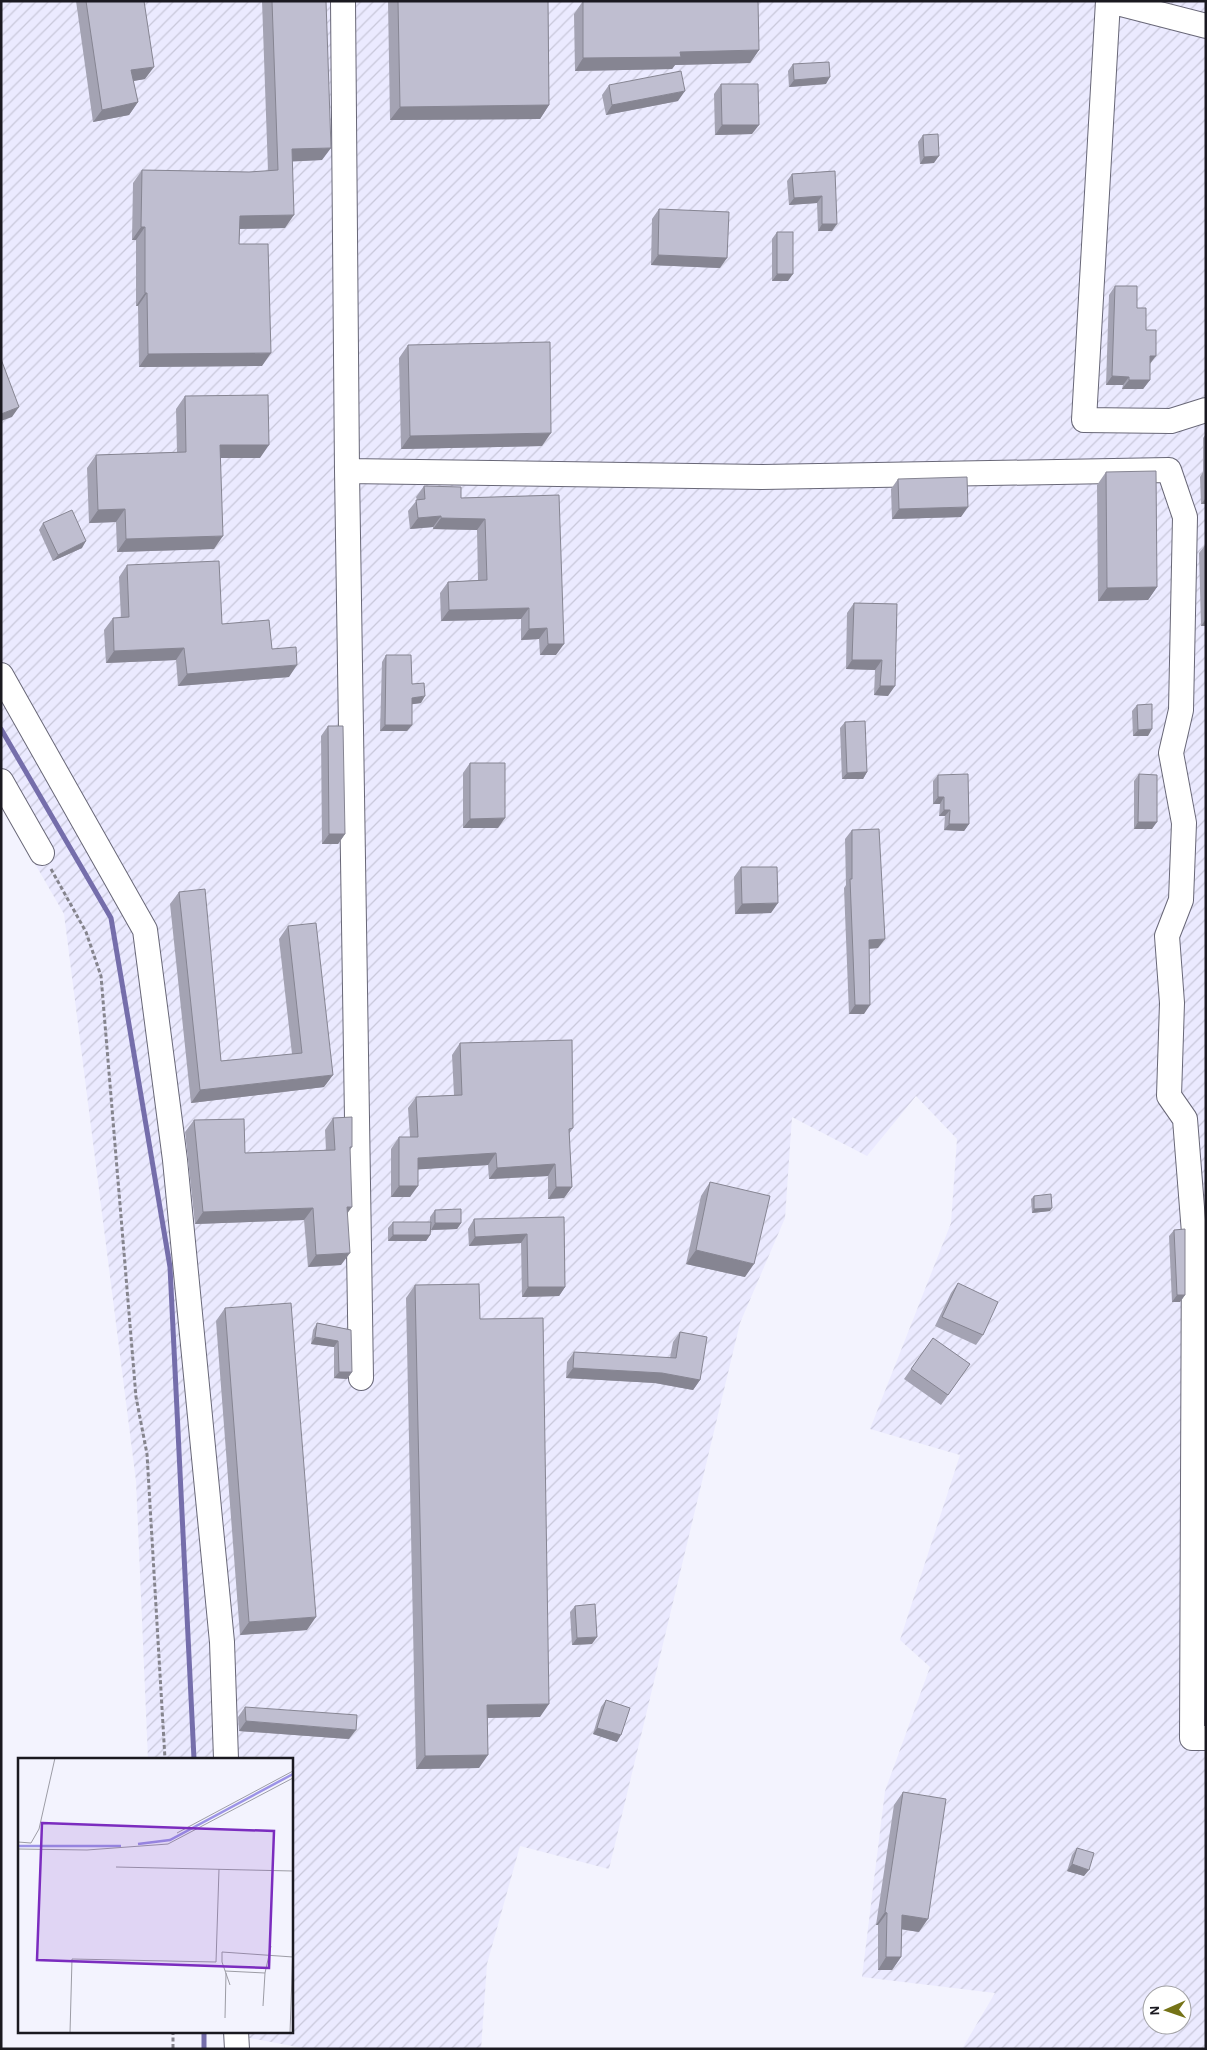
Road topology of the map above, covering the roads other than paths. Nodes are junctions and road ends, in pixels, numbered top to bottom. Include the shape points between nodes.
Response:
1 (343, 1) edge
2 (1108, 1) edge
3 (1206, 26) edge
4 (1206, 410) edge
5 (347, 471) junction
6 (1, 675) edge
7 (1, 781) edge
8 (42, 853) road end
9 (361, 1378) dead end
10 (1206, 1738) edge
11 (226, 1758) edge
12 (236, 2032) edge
13 (237, 2049) edge

1 - 5 street
2 - 3 street
2 - 4 street via 1084,420 1171,421
5 - 9 street
5 - 10 street via 762,477 1169,470 1185,517 1181,710 1171,753 1184,823 1181,900 1167,936 1172,1003 1169,1096 1185,1119 1194,1233 1192,1738
6 - 11 street via 146,930 174,1160 222,1642
7 - 8 street
12 - 13 street

